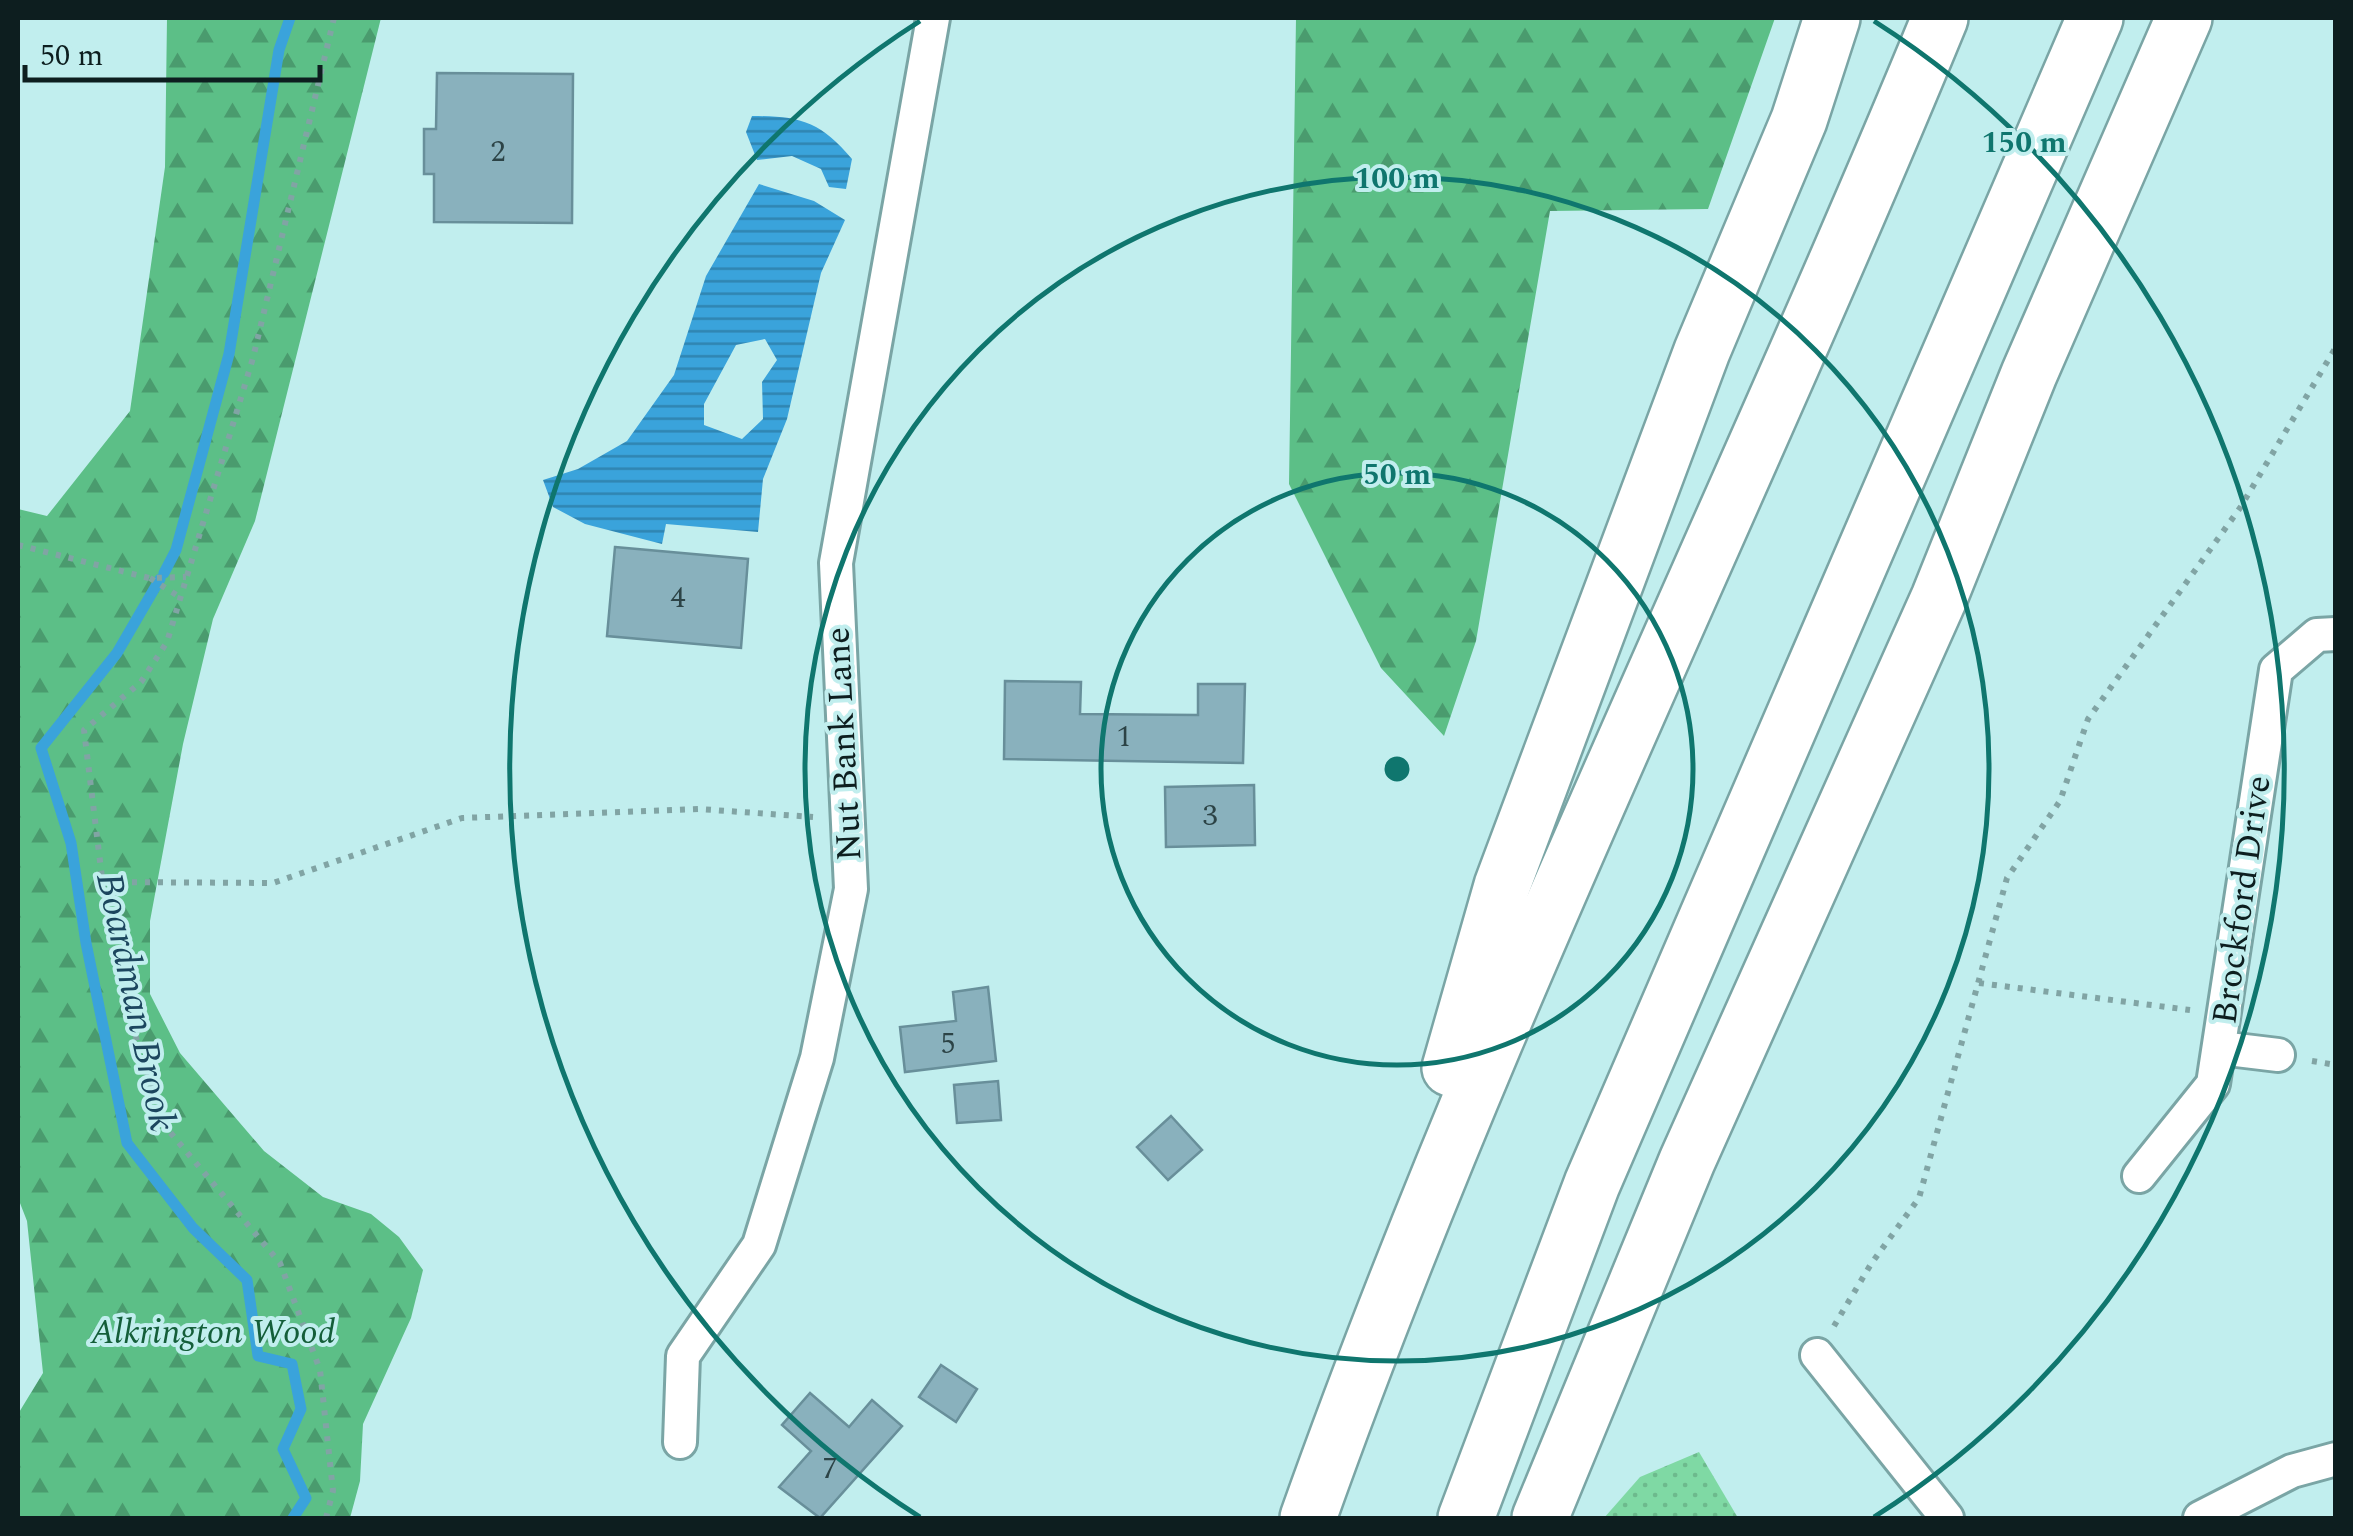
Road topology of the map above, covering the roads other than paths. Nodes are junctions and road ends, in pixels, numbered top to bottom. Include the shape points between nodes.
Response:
1 (933, 18) edge
2 (1832, 18) edge
3 (1940, 18) edge
4 (2095, 18) edge
5 (2184, 18) edge
6 (2029, 374) junction
7 (2336, 634) edge
8 (2220, 1048) junction
9 (2278, 1056) dead end
10 (2139, 1176) dead end
11 (1376, 1326) junction
12 (1817, 1355) road end
13 (680, 1442) dead end
14 (2336, 1459) edge
15 (1308, 1518) edge
16 (1469, 1518) edge
17 (1540, 1518) edge
18 (1947, 1518) edge
19 (2200, 1518) edge

1 - 13 street, Nut Bank Lane via 836,563 851,889 817,1058 759,1246 683,1356
2 - 11 highway via 1799,120 1702,351 1502,886
3 - 11 highway via 1526,962
4 - 16 highway via 1592,1184
5 - 6 highway
6 - 16 highway via 1739,970 1608,1268
6 - 17 highway via 1938,598 1687,1161
7 - 8 street, Brockford Drive via 2318,635 2276,670
8 - 9 street
8 - 10 street, Brockford Drive via 2213,1084
11 - 15 highway
12 - 18 street
14 - 19 street via 2292,1471

